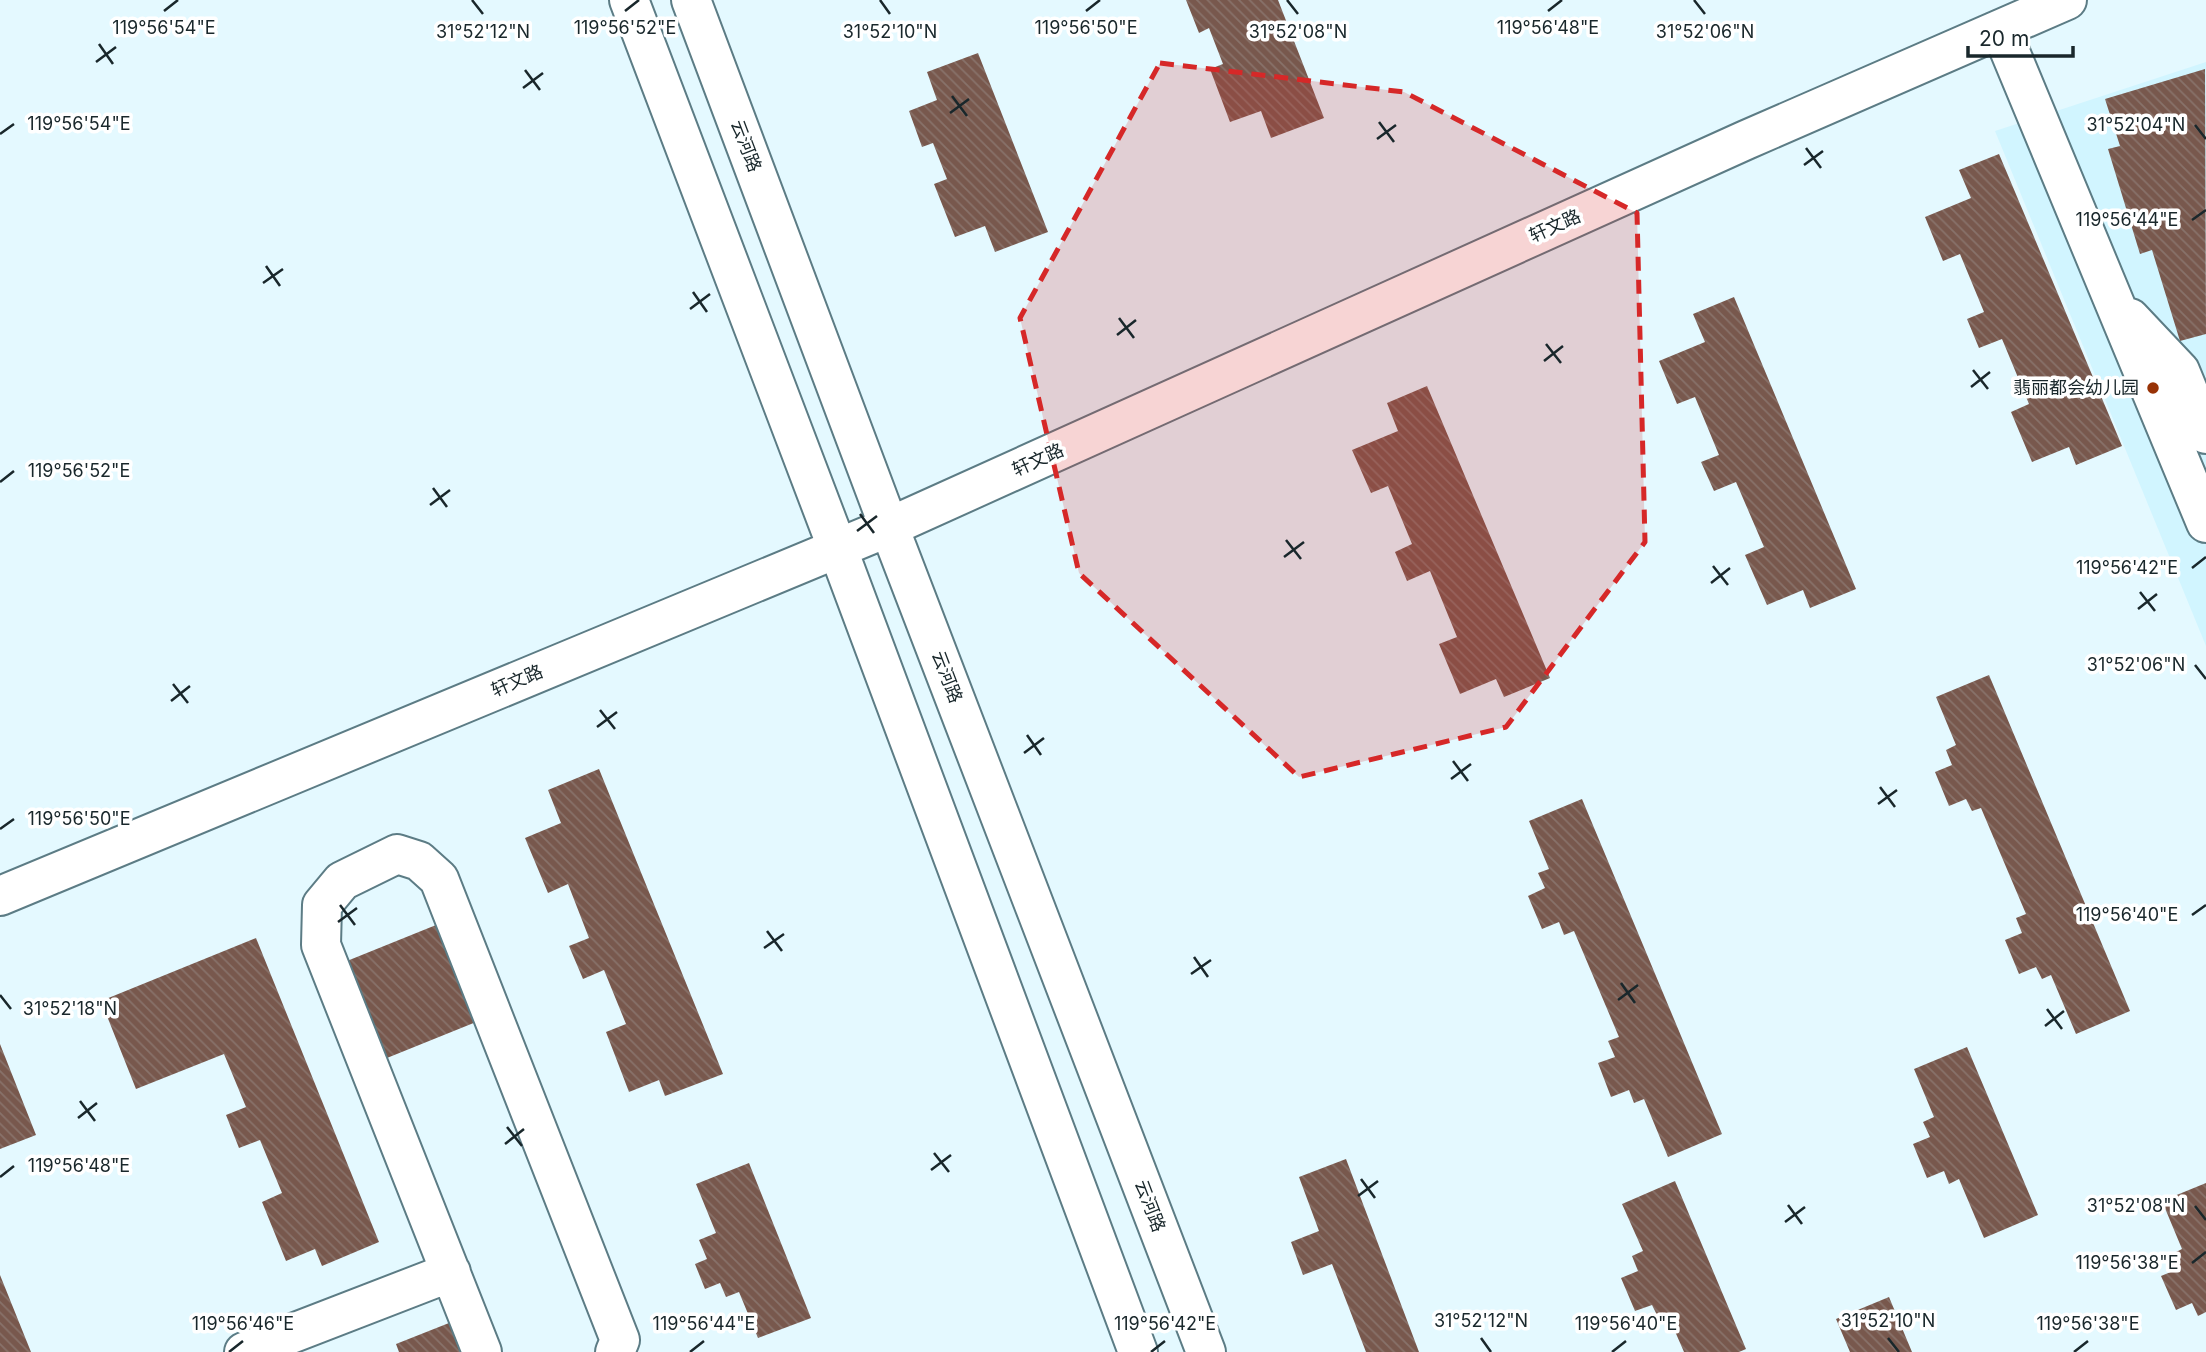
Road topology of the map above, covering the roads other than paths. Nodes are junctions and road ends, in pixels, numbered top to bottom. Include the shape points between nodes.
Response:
1 (628, 0) edge
2 (691, 0) edge
3 (2067, 0) edge
4 (2001, 30) junction
5 (2114, 300) junction
6 (2206, 434) edge
7 (2206, 523) edge
8 (889, 527) junction
9 (837, 548) junction
10 (0, 896) edge
11 (451, 1272) junction
12 (244, 1352) edge
13 (482, 1352) edge
14 (615, 1352) edge
15 (1138, 1352) edge
16 (1206, 1352) edge

1 - 9 street
2 - 8 street, 云河路
3 - 4 street, 轩文路
4 - 5 street
4 - 8 street, 轩文路 via 1746,140
5 - 6 street via 2180,371
5 - 7 street
8 - 9 street, 轩文路
8 - 16 street, 云河路
9 - 10 street, 轩文路
9 - 15 street
11 - 12 street
11 - 13 street
11 - 14 street via 321,944 322,905 342,881 397,854 419,861 439,879 620,1340

